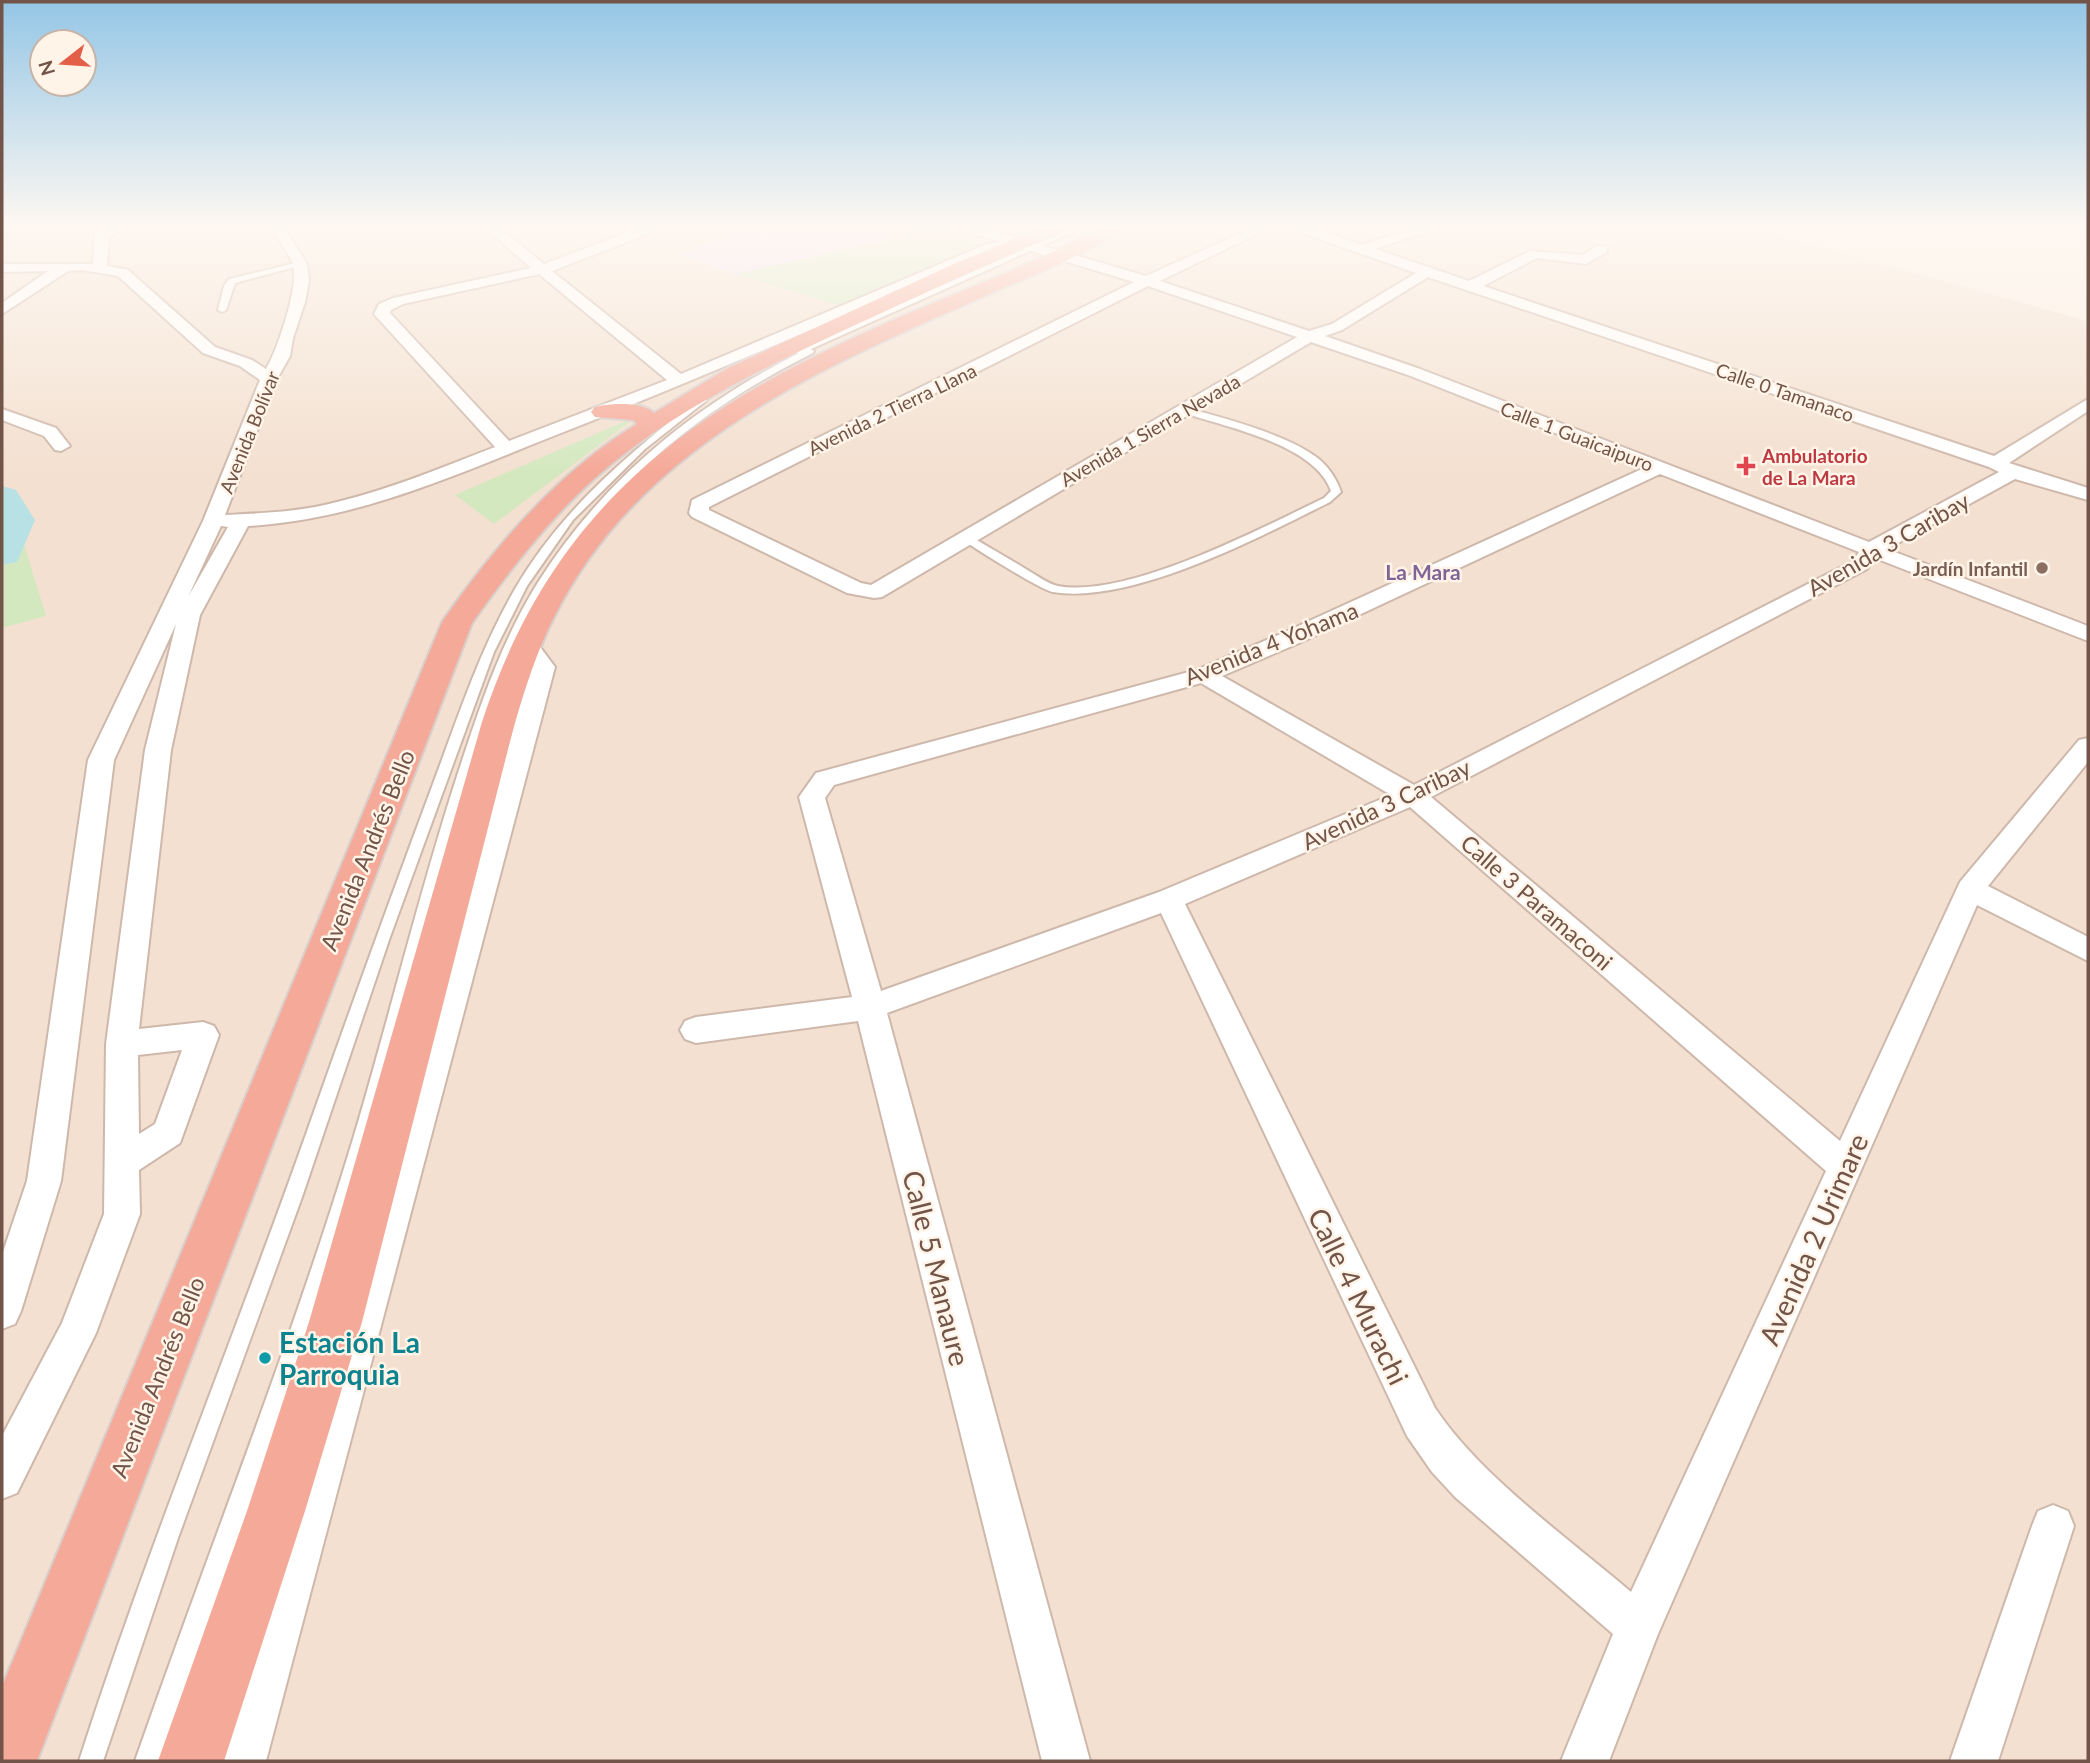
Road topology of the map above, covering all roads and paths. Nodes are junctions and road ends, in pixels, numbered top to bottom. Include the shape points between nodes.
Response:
1 (162, 308) edge
2 (294, 308) edge
3 (384, 308) edge
4 (593, 308) edge
5 (886, 308) edge
6 (922, 308) edge
7 (1092, 308) edge
8 (1228, 308) edge
9 (1368, 308) edge
10 (1532, 308) edge
11 (1310, 336) junction
12 (285, 338) junction
13 (209, 350) junction
14 (269, 379) junction
15 (696, 394) junction
16 (2088, 404) edge
17 (1184, 410) junction
18 (603, 411) joint
19 (2, 414) edge
20 (61, 446) dead end
21 (506, 448) junction
22 (1659, 468) junction
23 (2004, 468) junction
24 (2088, 494) edge
25 (227, 521) junction
26 (966, 538) junction
27 (1871, 549) junction
28 (874, 592) joint
29 (2019, 606) junction
30 (2088, 612) edge
31 (2088, 634) edge
32 (526, 644) junction
33 (1204, 675) junction
34 (2088, 746) edge
35 (825, 779) joint
36 (1413, 796) junction
37 (1970, 889) junction
38 (1169, 899) junction
39 (2088, 950) edge
40 (870, 1007) junction
41 (696, 1030) dead end
42 (122, 1044) junction
43 (122, 1163) junction
44 (1845, 1166) junction
45 (2, 1311) edge
46 (2, 1478) edge
47 (2053, 1526) dead end
48 (1638, 1627) junction
49 (4, 1761) edge
50 (91, 1761) edge
51 (147, 1761) edge
52 (191, 1761) edge
53 (242, 1761) edge
54 (1066, 1761) edge
55 (1585, 1761) edge
56 (1974, 1761) edge

1 - 13 street
2 - 12 street, Avenida Bolívar
3 - 21 street via 382,314
4 - 15 street
5 - 15 highway, Avenida Andrés Bello via 782,350
6 - 15 highway, Avenida Andrés Bello via 821,360
7 - 28 street, Avenida 2 Tierra Llana via 699,504 699,513 855,588
8 - 11 street, Calle 1 Guaicaipuro
9 - 11 street, Avenida 1 Sierra Nevada via 1337,327
10 - 23 street, Calle 0 Tamanaco
11 - 17 street, Avenida 1 Sierra Nevada
11 - 22 street, Calle 1 Guaicaipuro
12 - 13 street via 260,346
12 - 14 street, Avenida Bolívar via 282,356
13 - 14 street via 246,363
14 - 25 street, Avenida Bolívar
15 - 18 highway via 640,413
15 - 32 highway, Avenida Andrés Bello via 688,443 590,538
15 - 49 highway, Avenida Andrés Bello via 624,442 576,483 509,551 457,622
15 - 50 lane via 696,405 642,447 570,518 522,586 488,652 167,1538
15 - 51 lane via 539,588 516,629 487,701 453,805 344,1195 226,1546
16 - 23 street, Avenida 3 Caribay
17 - 26 street, Avenida 1 Sierra Nevada
17 - 26 lane via 1313,459 1336,492 1236,544 1147,577 1083,594 1052,589
18 - 21 street
19 - 20 street via 50,432
21 - 25 street via 341,508
22 - 27 street, Calle 1 Guaicaipuro
22 - 33 street, Avenida 4 Yohama
23 - 24 street, Calle 0 Tamanaco
23 - 27 street, Avenida 3 Caribay
25 - 42 street via 189,615 158,750
25 - 45 street via 101,760 44,1181
26 - 28 street, Avenida 1 Sierra Nevada
27 - 29 street, Calle 1 Guaicaipuro
27 - 36 street, Avenida 3 Caribay via 1860,565
29 - 30 street
29 - 31 street, Calle 1 Guaicaipuro
32 - 52 highway, Avenida Andrés Bello via 470,826 353,1263
32 - 53 street via 543,667
33 - 35 street, Avenida 4 Yohama
33 - 36 street, Calle 3 Paramaconi
34 - 37 street, Avenida 2 Urimare
35 - 40 street, Calle 5 Manaure via 812,797
36 - 38 street, Avenida 3 Caribay
36 - 44 street, Calle 3 Paramaconi
37 - 39 street
37 - 44 street, Avenida 2 Urimare
38 - 40 street, Avenida 3 Caribay
38 - 48 street, Calle 4 Murachi via 1431,1439 1470,1482
40 - 41 street, Avenida 3 Caribay
40 - 54 street, Calle 5 Manaure
42 - 43 street
42 - 43 street via 203,1035 168,1133
43 - 46 street via 122,1214 77,1333
44 - 48 street, Avenida 2 Urimare
47 - 56 street
48 - 55 street, Avenida 2 Urimare

